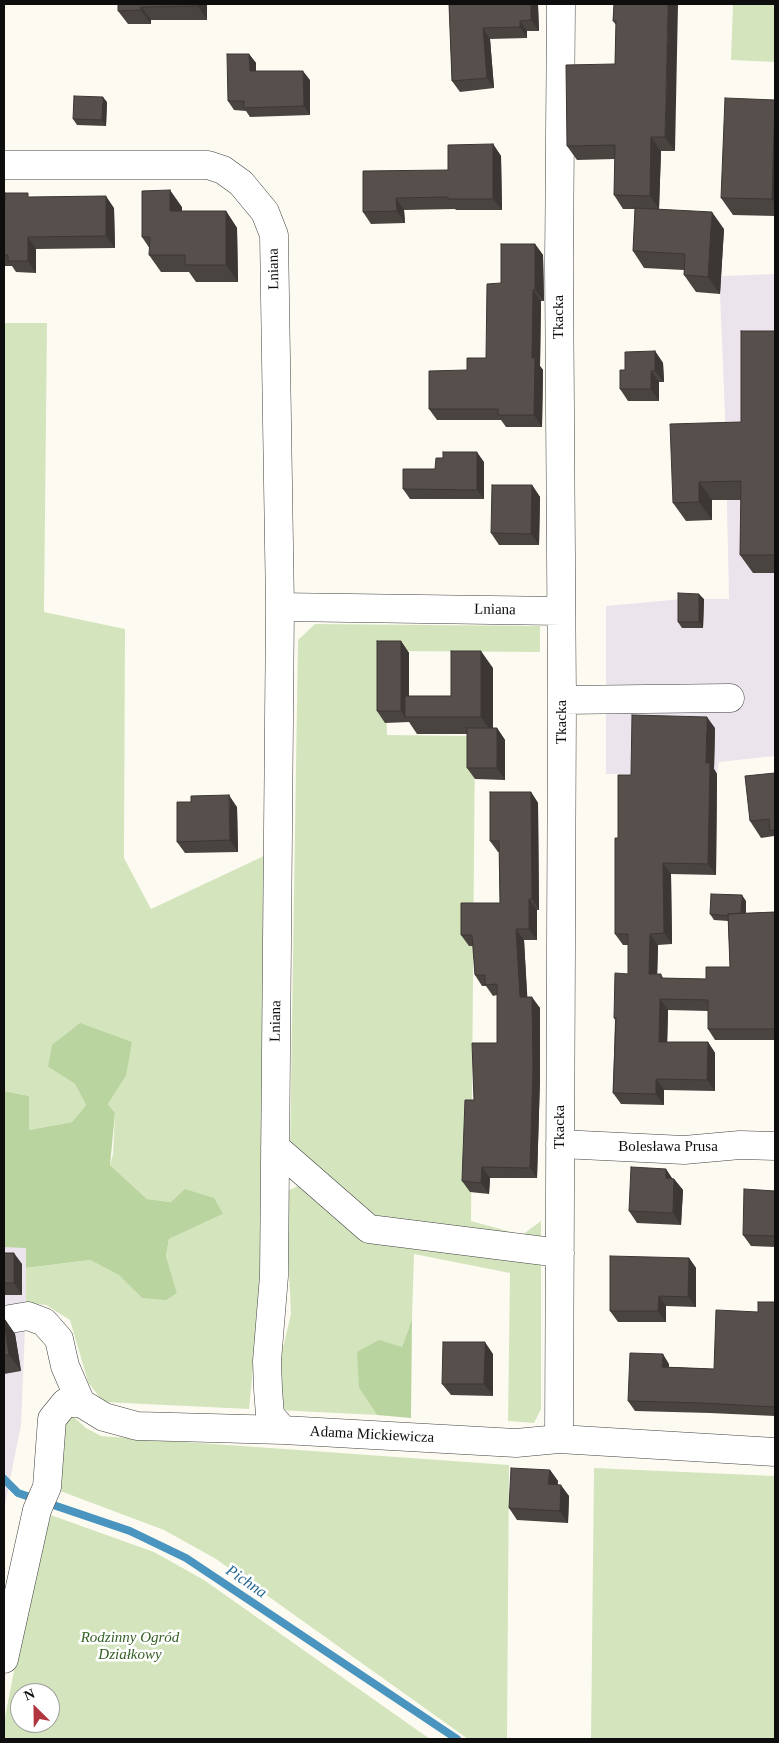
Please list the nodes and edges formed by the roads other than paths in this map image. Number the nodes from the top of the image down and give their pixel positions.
1 (561, 4) edge
2 (4, 165) edge
3 (280, 607) junction
4 (561, 611) junction
5 (730, 698) dead end
6 (562, 700) junction
7 (560, 1144) junction
8 (775, 1146) edge
9 (275, 1147) junction
10 (560, 1253) junction
11 (16, 1318) edge
12 (81, 1403) junction
13 (283, 1430) junction
14 (559, 1440) junction
15 (775, 1452) edge
16 (4, 1659) edge

1 - 4 street, Tkacka
2 - 3 street, Lniana
3 - 4 street, Lniana
3 - 9 street, Lniana
4 - 6 street, Tkacka
5 - 6 street
6 - 7 street, Tkacka
7 - 8 street, Bolesława Prusa
7 - 10 street, Tkacka
9 - 10 street
9 - 13 street, Lniana
10 - 14 street, Tkacka
11 - 12 street
12 - 13 street, Adama Mickiewicza
12 - 16 street
13 - 14 street, Adama Mickiewicza
14 - 15 street, Adama Mickiewicza

